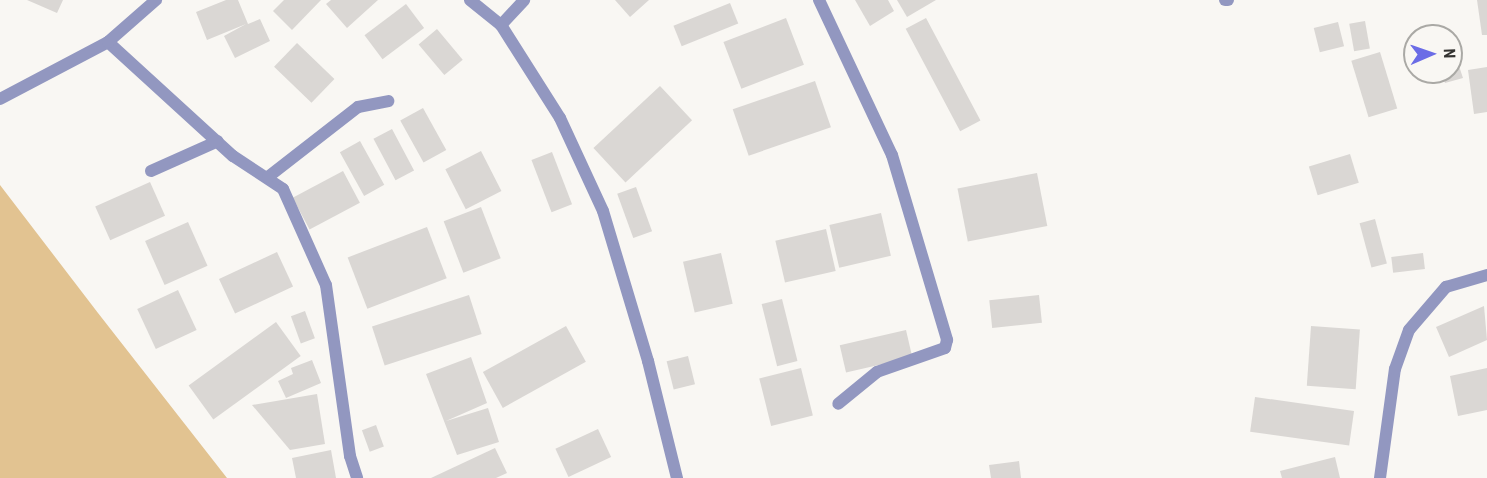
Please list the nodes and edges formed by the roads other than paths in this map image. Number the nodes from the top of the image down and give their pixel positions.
1 (156, 0) edge
2 (470, 0) edge
3 (524, 0) edge
4 (819, 0) edge
5 (501, 25) junction
6 (108, 42) junction
7 (0, 99) edge
8 (388, 101) dead end
9 (218, 141) junction
10 (151, 171) dead end
11 (268, 177) junction
12 (1487, 275) edge
13 (838, 404) dead end
14 (357, 478) edge
15 (677, 478) edge
16 (1380, 478) edge

1 - 6 street
2 - 5 street
3 - 5 street
4 - 13 street
5 - 15 street
6 - 7 street
6 - 9 street
8 - 11 street
9 - 10 street
9 - 11 street
11 - 14 street
12 - 16 street

